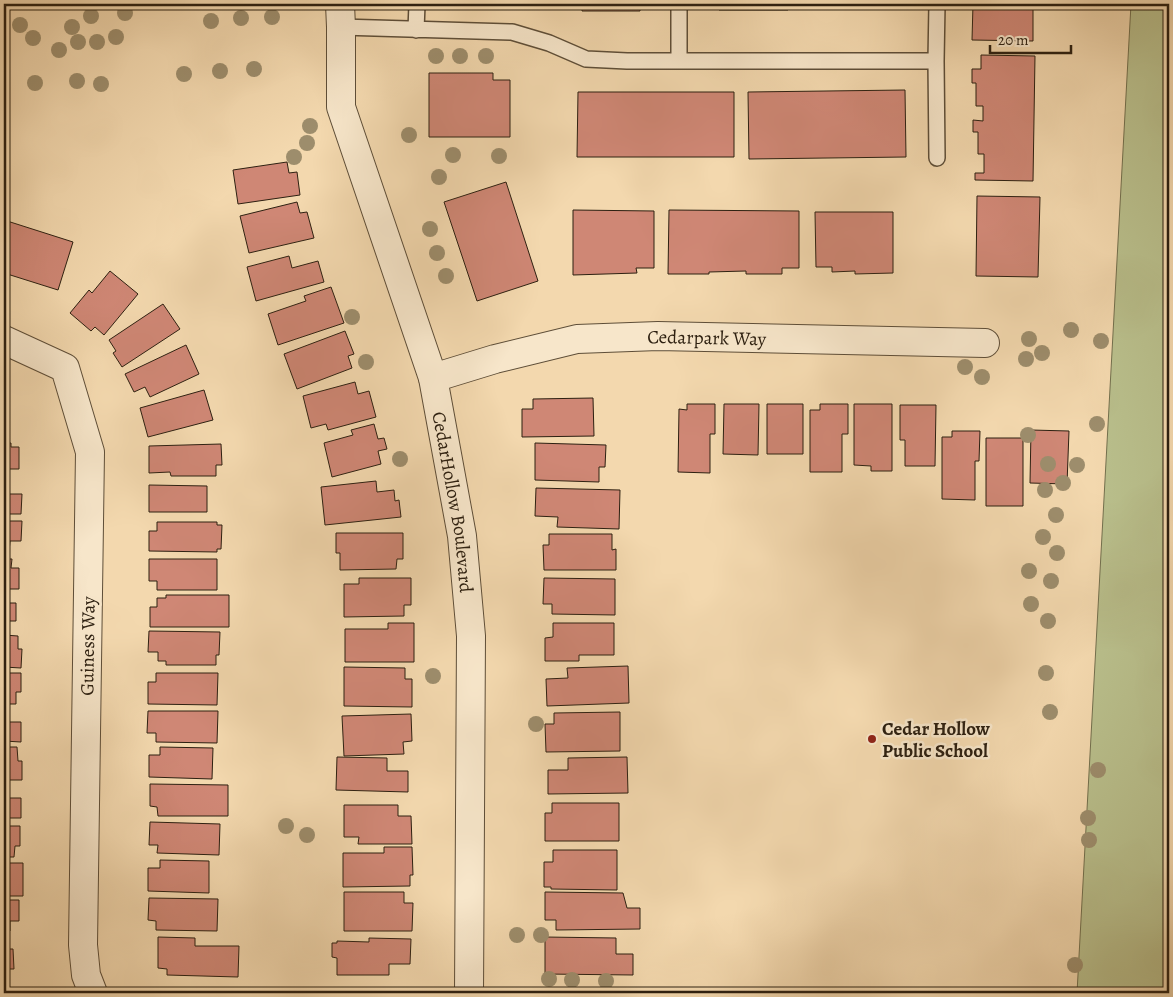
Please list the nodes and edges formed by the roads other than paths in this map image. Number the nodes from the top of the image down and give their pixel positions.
1 (417, 4) edge
2 (679, 4) edge
3 (938, 4) edge
4 (340, 15) edge
5 (416, 30) junction
6 (679, 61) junction
7 (936, 62) junction
8 (937, 158) dead end
9 (4, 340) edge
10 (985, 343) dead end
11 (433, 378) junction
12 (93, 993) edge
13 (469, 993) edge

1 - 5 lane
2 - 6 lane
3 - 7 lane
4 - 5 lane
4 - 11 street, CedarHollow Boulevard
5 - 6 lane
6 - 7 lane
7 - 8 lane
9 - 12 street, Guiness Way
10 - 11 street, Cedarpark Way
11 - 13 street, CedarHollow Boulevard

